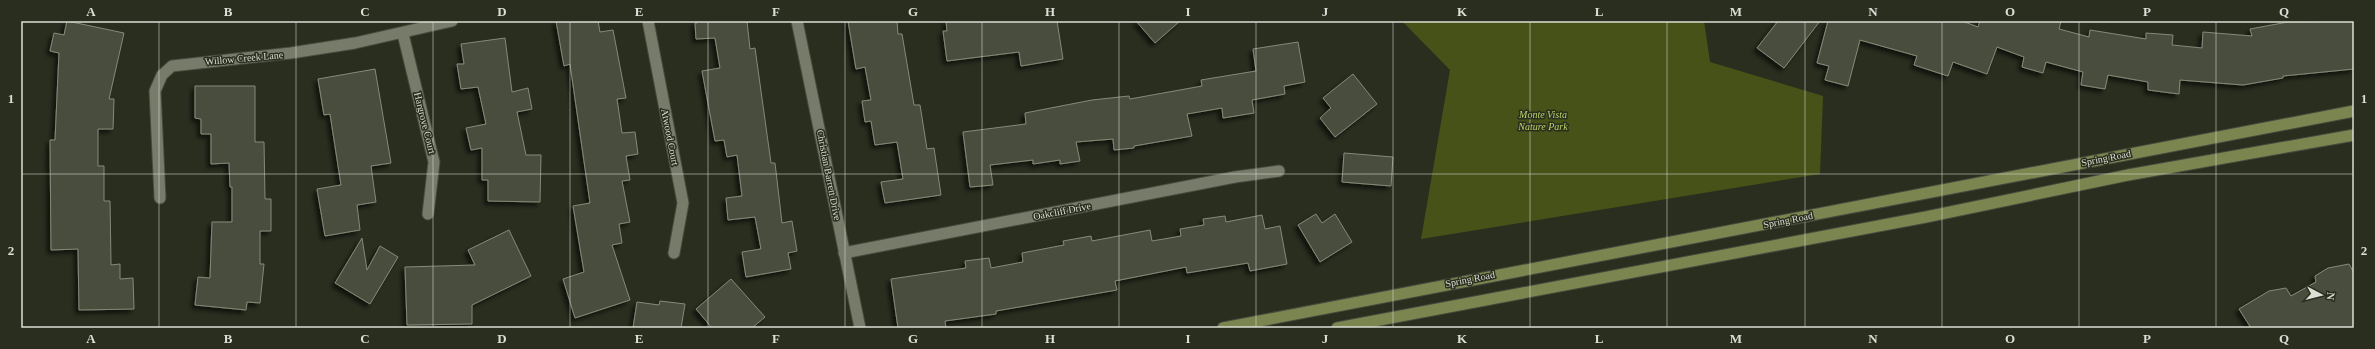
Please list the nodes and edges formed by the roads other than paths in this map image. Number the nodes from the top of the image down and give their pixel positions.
1 (452, 21) edge
2 (648, 21) edge
3 (797, 21) edge
4 (403, 34) junction
5 (2354, 111) edge
6 (2354, 134) edge
7 (1279, 171) dead end
8 (160, 198) dead end
9 (428, 214) dead end
10 (674, 253) dead end
11 (844, 253) junction
12 (860, 328) edge
13 (1223, 328) edge
14 (1337, 328) edge

1 - 4 street, Willow Creek Lane
2 - 10 street, Atwood Court
3 - 11 street, Christian Barrett Drive
4 - 8 street, Willow Creek Lane
4 - 9 street, Hargrove Court
5 - 13 main road, Spring Road
6 - 14 main road
7 - 11 street, Oakcliff Drive
11 - 12 street, Christian Barrett Drive

